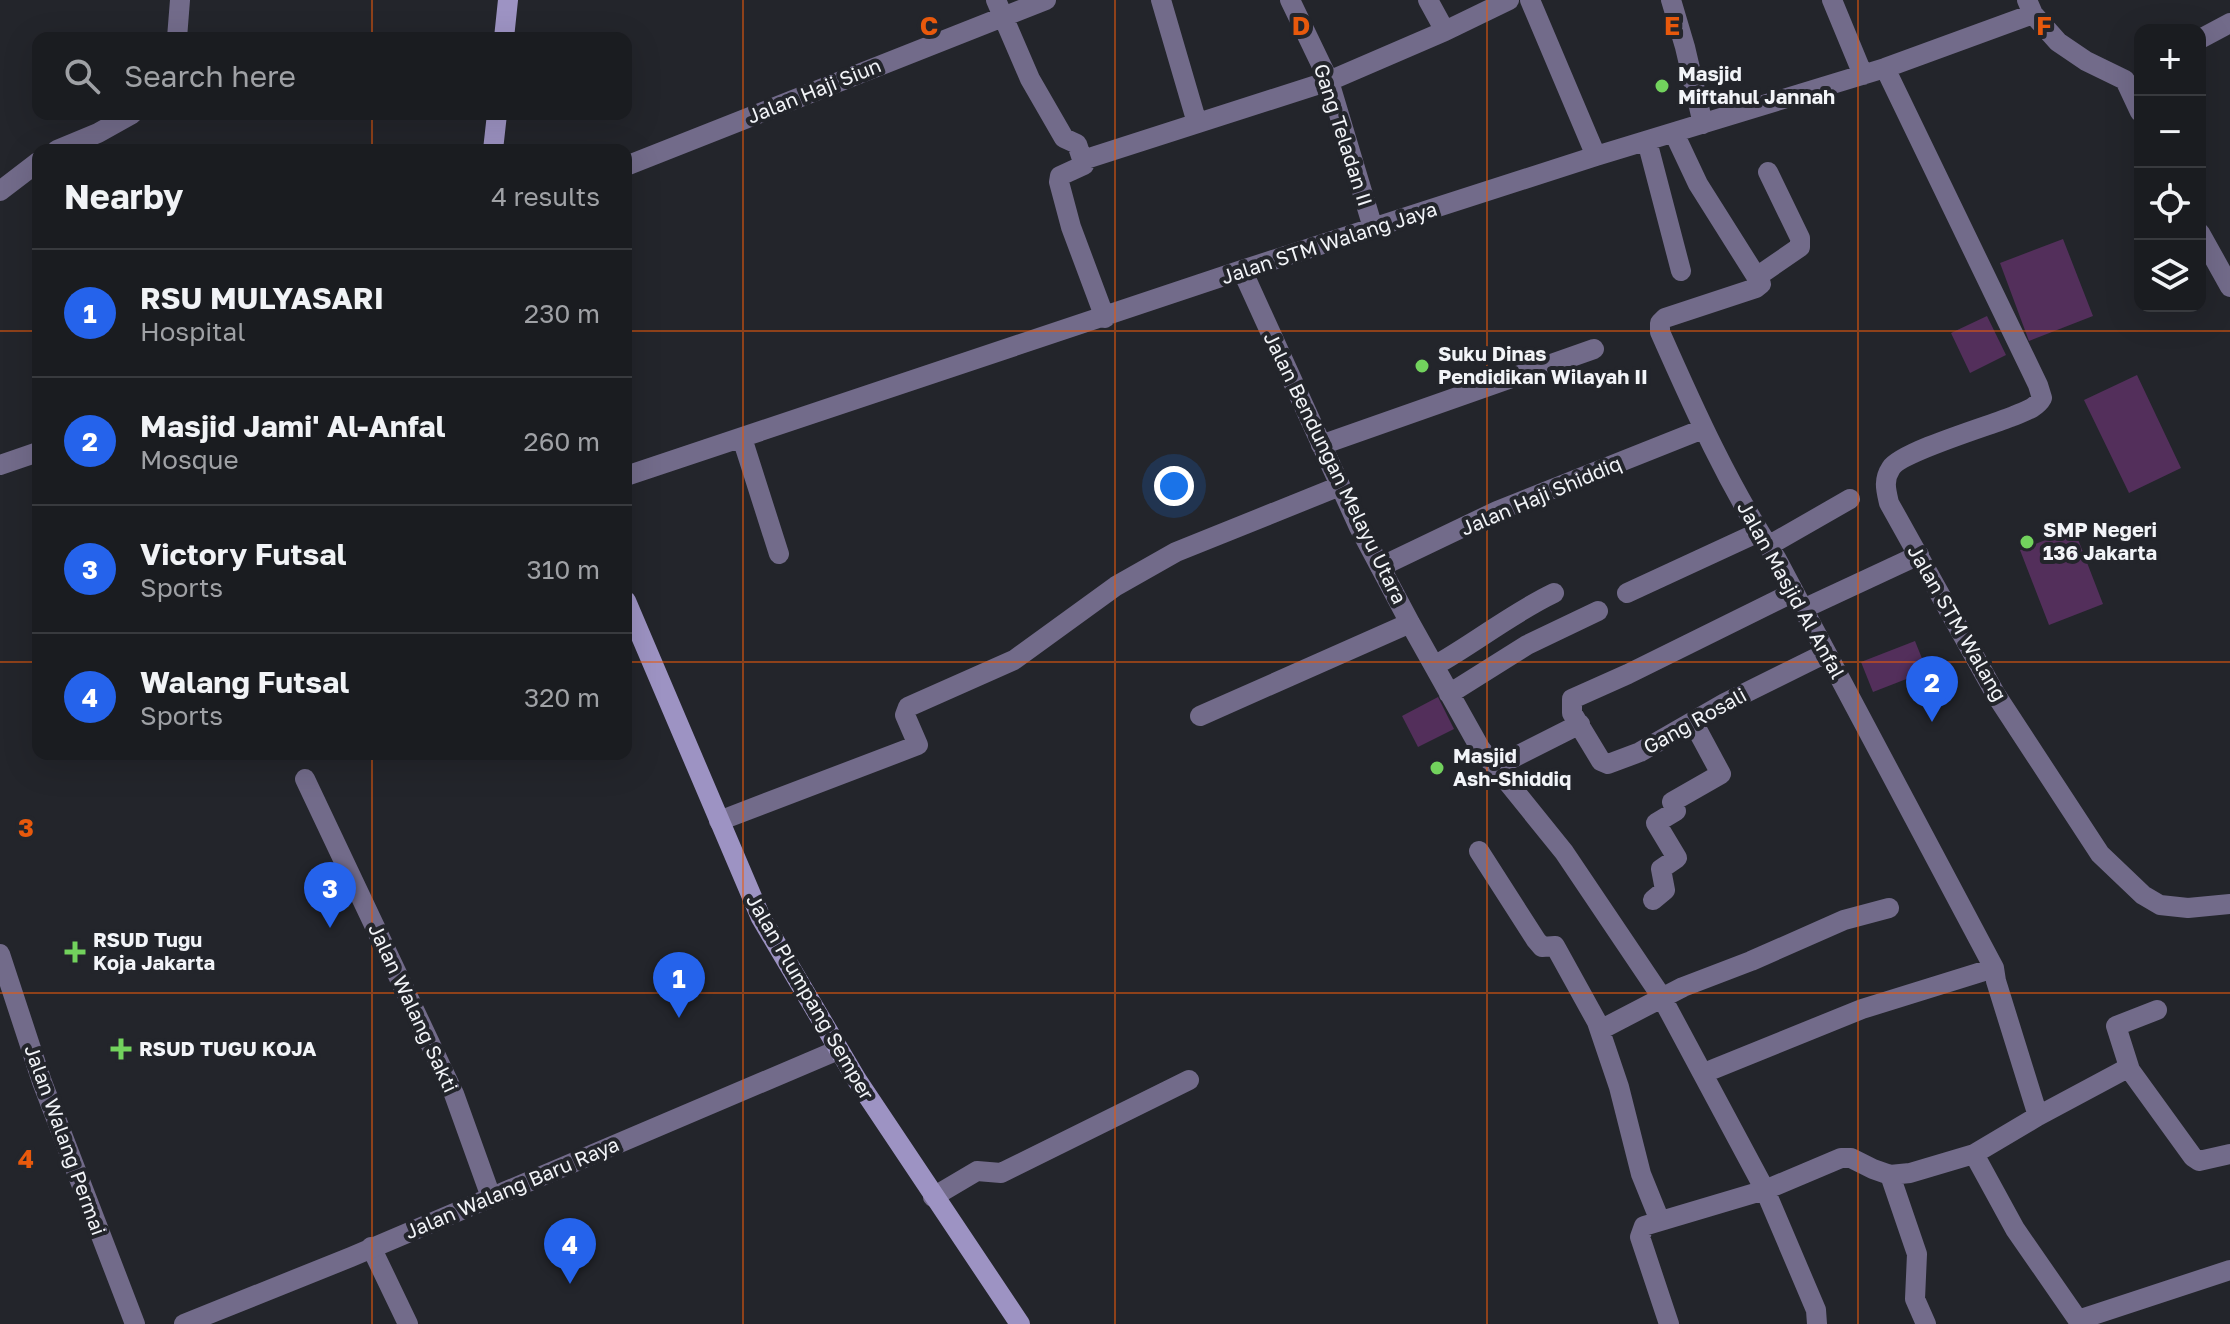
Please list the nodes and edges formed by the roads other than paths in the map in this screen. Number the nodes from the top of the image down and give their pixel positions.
1 (180, 0) edge
2 (508, 0) edge
3 (1046, 0) edge
4 (1161, 0) edge
5 (1290, 0) edge
6 (1428, 0) edge
7 (1509, 0) edge
8 (1530, 0) edge
9 (1671, 0) edge
10 (1832, 0) edge
11 (2030, 7) edge
12 (999, 9) edge
13 (2230, 23) edge
14 (1445, 31) junction
15 (177, 32) edge
16 (505, 32) edge
17 (2206, 36) edge
18 (1885, 68) junction
19 (1863, 75) junction
20 (2133, 76) edge
21 (1329, 81) junction
22 (2137, 96) edge
23 (121, 120) edge
24 (496, 120) edge
25 (1197, 123) junction
26 (1703, 124) junction
27 (1674, 133) junction
28 (1647, 141) junction
29 (71, 144) edge
30 (494, 144) edge
31 (1596, 156) junction
32 (1083, 160) junction
33 (632, 163) edge
34 (32, 167) edge
35 (1768, 172) dead end
36 (0, 191) edge
37 (1373, 228) junction
38 (2204, 240) edge
39 (1242, 270) junction
40 (1681, 271) dead end
41 (1758, 276) junction
42 (2230, 287) edge
43 (1105, 318) junction
44 (1594, 349) dead end
45 (1703, 429) junction
46 (742, 438) junction
47 (1321, 445) junction
48 (32, 454) edge
49 (0, 465) edge
50 (632, 474) edge
51 (1340, 486) junction
52 (1850, 499) dead end
53 (1764, 539) junction
54 (779, 554) dead end
55 (1919, 555) junction
56 (1380, 567) junction
57 (1554, 593) dead end
58 (1627, 593) dead end
59 (1799, 601) junction
60 (1598, 611) dead end
61 (632, 615) edge
62 (1410, 623) junction
63 (1826, 653) junction
64 (1434, 666) junction
65 (1449, 694) junction
66 (1200, 716) dead end
67 (1693, 722) junction
68 (1580, 724) junction
69 (1495, 767) junction
70 (305, 779) dead end
71 (719, 821) junction
72 (1479, 851) dead end
73 (1653, 900) dead end
74 (2230, 904) edge
75 (1889, 908) dead end
76 (0, 954) edge
77 (1994, 968) junction
78 (1661, 996) junction
79 (2157, 1010) dead end
80 (1600, 1030) junction
81 (838, 1050) junction
82 (2130, 1070) junction
83 (1704, 1073) junction
84 (1189, 1080) dead end
85 (2038, 1116) junction
86 (1974, 1154) junction
87 (2230, 1154) edge
88 (1890, 1175) junction
89 (1765, 1190) junction
90 (491, 1197) junction
91 (933, 1197) junction
92 (1660, 1221) junction
93 (371, 1247) junction
94 (2230, 1270) edge
95 (2079, 1322) edge
96 (135, 1324) edge
97 (184, 1324) edge
98 (408, 1324) edge
99 (1020, 1324) edge
100 (1669, 1324) edge
101 (1817, 1324) edge
102 (1926, 1324) edge

1 - 15 street
2 - 16 main road
3 - 12 street, Jalan Haji Siun
4 - 25 street
5 - 21 street, Gang Teladan II
6 - 14 street
7 - 14 street
8 - 31 street
9 - 26 street
10 - 19 street
11 - 18 street, Jalan STM Walang Jaya
11 - 20 street
12 - 32 street
12 - 33 street, Jalan Haji Siun
13 - 17 street
14 - 21 street
18 - 19 street, Jalan STM Walang Jaya
18 - 55 street, Jalan STM Walang
19 - 26 street, Jalan STM Walang Jaya
20 - 22 street
21 - 25 street
21 - 37 street, Gang Teladan II
23 - 29 street
24 - 30 main road
25 - 32 street
26 - 27 street, Jalan STM Walang Jaya
27 - 28 street, Jalan STM Walang Jaya
27 - 41 street
28 - 31 street, Jalan STM Walang Jaya
28 - 40 street
31 - 37 street, Jalan STM Walang Jaya
32 - 43 street
34 - 36 street
35 - 41 street
37 - 39 street, Jalan STM Walang Jaya
38 - 42 street
39 - 43 street, Jalan STM Walang Jaya
39 - 47 street, Jalan Bendungan Melayu Utara
41 - 45 street, Jalan Masjid Al Anfal
43 - 46 street, Jalan STM Walang Jaya
44 - 47 street
45 - 53 street, Jalan Masjid Al Anfal
45 - 56 street, Jalan Haji Shiddiq
46 - 50 street, Jalan STM Walang Jaya
46 - 54 street
47 - 51 street, Jalan Bendungan Melayu Utara
48 - 49 street
51 - 56 street, Jalan Bendungan Melayu Utara
51 - 71 street
52 - 53 street
53 - 58 street
53 - 59 street, Jalan Masjid Al Anfal
55 - 59 street
55 - 74 street, Jalan STM Walang
56 - 62 street, Jalan Bendungan Melayu Utara
57 - 64 street
59 - 63 street, Jalan Masjid Al Anfal
59 - 68 street
60 - 65 street
61 - 71 main road, Jalan Plumpang Semper
62 - 64 street, Jalan Bendungan Melayu Utara
62 - 66 street
63 - 67 street, Gang Rosali
63 - 77 street, Jalan Masjid Al Anfal
64 - 65 street, Jalan Bendungan Melayu Utara
65 - 69 street, Jalan Bendungan Melayu Utara
67 - 68 street, Gang Rosali
67 - 73 street
68 - 69 street
69 - 78 street, Jalan Bendungan Melayu Utara
70 - 90 street, Jalan Walang Sakti
71 - 81 main road, Jalan Plumpang Semper
72 - 80 street
75 - 78 street
76 - 96 street, Jalan Walang Permai
77 - 83 street
77 - 85 street, Jalan Masjid Al Anfal
78 - 80 street
78 - 83 street, Jalan Bendungan Melayu Utara
79 - 82 street
80 - 92 street
81 - 90 street, Jalan Walang Baru Raya
81 - 91 main road, Jalan Plumpang Semper
82 - 85 street
82 - 87 street
83 - 89 street, Jalan Bendungan Melayu Utara
84 - 91 street
85 - 86 street
86 - 88 street
86 - 95 street
88 - 89 street
88 - 102 street
89 - 92 street
89 - 101 street, Jalan Bendungan Melayu Utara
90 - 93 street, Jalan Walang Baru Raya
91 - 99 main road, Jalan Plumpang Semper
92 - 100 street
93 - 97 street, Jalan Walang Baru Raya
93 - 98 street
94 - 95 street

